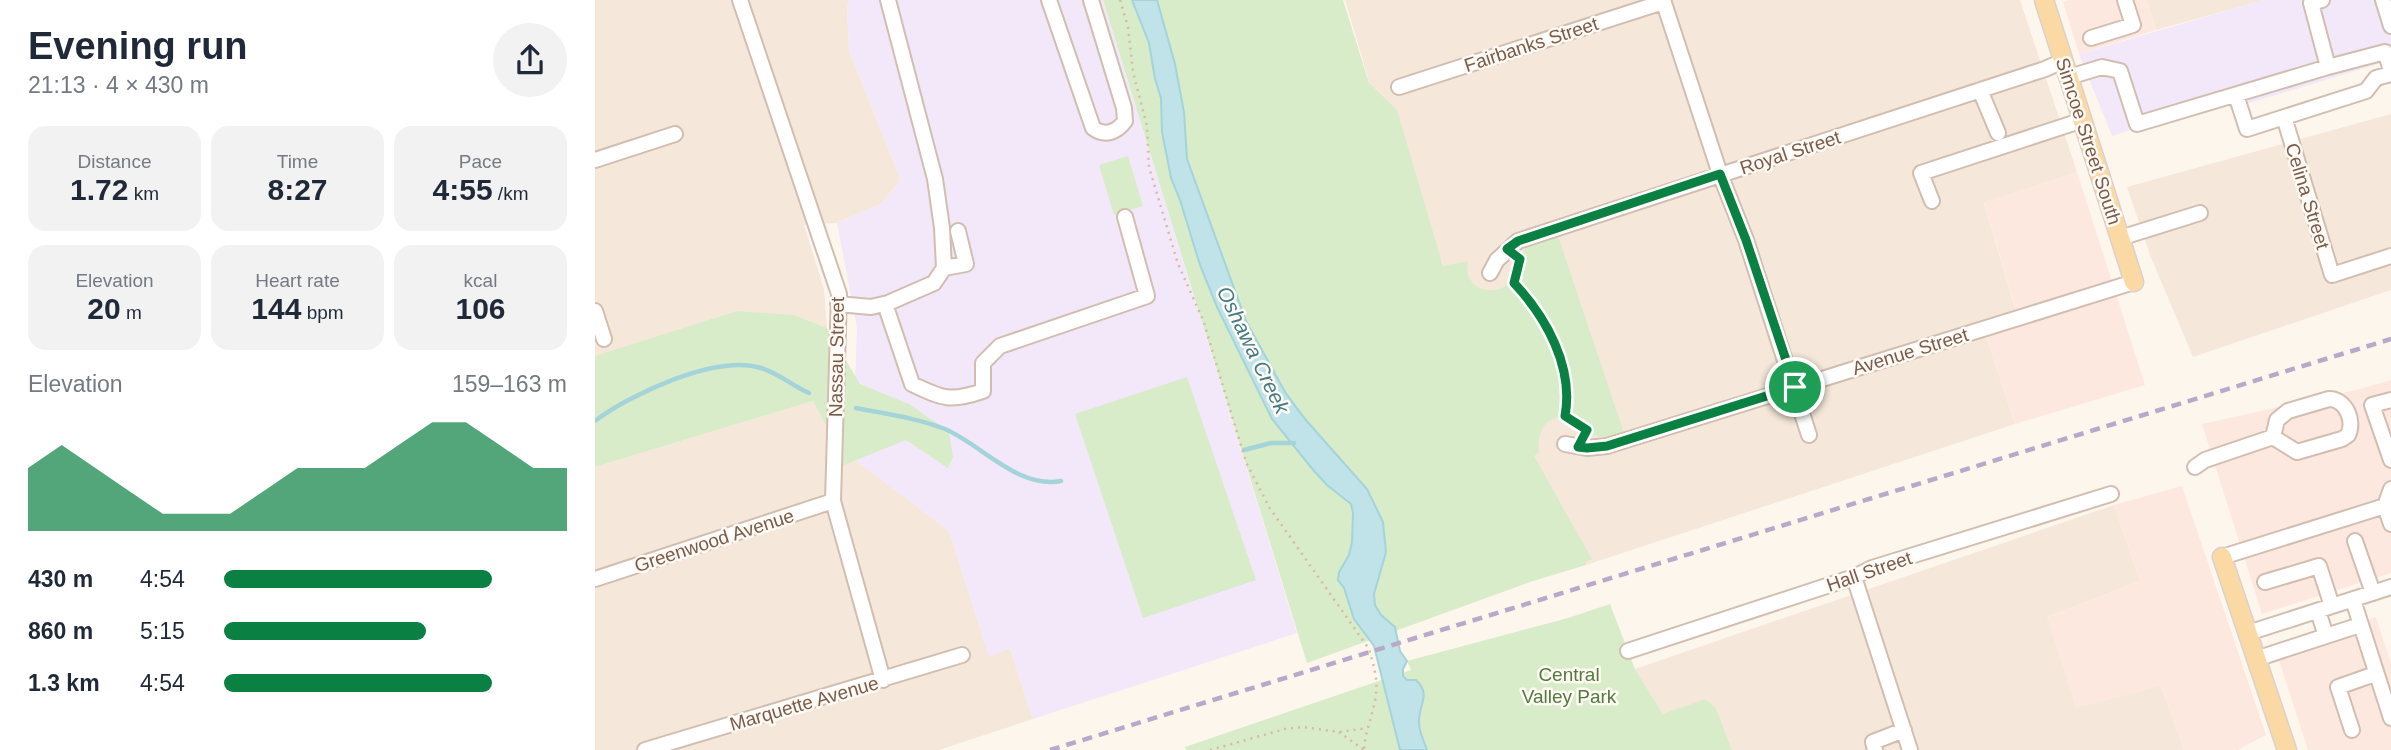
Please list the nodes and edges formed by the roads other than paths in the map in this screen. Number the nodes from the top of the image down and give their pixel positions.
1 (740, 0) edge
2 (888, 0) edge
3 (1049, 0) edge
4 (1091, 0) edge
5 (2044, 0) edge
6 (2125, 0) edge
7 (2322, 0) edge
8 (2383, 0) edge
9 (1663, 1) edge
10 (2391, 26) edge
11 (2091, 38) dead end
12 (2388, 51) edge
13 (2328, 67) junction
14 (2066, 69) junction
15 (2391, 72) edge
16 (1399, 87) dead end
17 (1980, 90) junction
18 (2236, 94) junction
19 (2284, 117) junction
20 (2083, 120) junction
21 (1998, 132) dead end
22 (675, 134) dead end
23 (595, 160) edge
24 (1720, 174) junction
25 (1932, 201) dead end
26 (2200, 213) dead end
27 (1125, 217) dead end
28 (958, 232) dead end
29 (2120, 238) junction
30 (2391, 256) edge
31 (944, 268) junction
32 (1490, 273) dead end
33 (2134, 282) joint
34 (838, 304) junction
35 (884, 304) junction
36 (595, 311) edge
37 (604, 339) dead end
38 (1795, 387) junction
39 (2391, 400) edge
40 (1809, 435) dead end
41 (2273, 437) junction
42 (1571, 445) road end
43 (2391, 460) edge
44 (2195, 467) dead end
45 (2391, 489) edge
46 (2111, 494) dead end
47 (833, 501) junction
48 (2385, 506) junction
49 (2391, 524) edge
50 (2355, 541) dead end
51 (2223, 557) joint
52 (1854, 577) junction
53 (595, 579) edge
54 (2265, 582) dead end
55 (2391, 587) edge
56 (2373, 593) junction
57 (2353, 600) junction
58 (2325, 608) junction
59 (2360, 625) junction
60 (2248, 633) junction
61 (2326, 636) junction
62 (1628, 651) dead end
63 (962, 655) dead end
64 (2256, 659) junction
65 (2375, 674) junction
66 (883, 680) junction
67 (2391, 718) edge
68 (1904, 730) junction
69 (2351, 730) dead end
70 (645, 750) edge
71 (1875, 750) edge
72 (1910, 750) edge
73 (2286, 750) edge

1 - 34 street, Nassau Street
2 - 31 street
3 - 4 street
5 - 14 main road, Simcoe Street South
6 - 11 street
7 - 13 street
8 - 10 street
9 - 16 street, Fairbanks Street
9 - 24 street
12 - 13 street
12 - 15 street
13 - 18 street
14 - 17 street, Royal Street
14 - 18 street, Royal Street
14 - 20 main road, Simcoe Street South
15 - 19 street
17 - 21 street
17 - 24 street, Royal Street
18 - 19 street
19 - 30 street, Celina Street
20 - 25 street
20 - 29 main road, Simcoe Street South
22 - 23 street
24 - 32 street, Royal Street
24 - 38 street
26 - 29 street
27 - 35 street
28 - 31 street
29 - 33 main road, Simcoe Street South
31 - 35 street
33 - 38 street, Avenue Street
34 - 35 street
34 - 47 street, Nassau Street
36 - 37 street
38 - 40 street
38 - 42 street, Avenue Street
39 - 43 street
41 - 41 street
41 - 44 street
45 - 48 street
46 - 52 street, Hall Street
47 - 53 street, Greenwood Avenue
47 - 66 street, Nassau Street
48 - 49 street
48 - 51 street
50 - 56 street
51 - 60 main road
52 - 62 street, Hall Street
52 - 68 street
54 - 58 street
55 - 56 street
56 - 57 street
57 - 58 street
57 - 59 street
58 - 60 street
58 - 61 street
59 - 61 street
59 - 65 street
60 - 64 main road
61 - 64 street
63 - 66 street, Marquette Avenue
64 - 73 main road
65 - 67 street
65 - 69 street
66 - 70 street, Marquette Avenue
68 - 71 street
68 - 72 street

